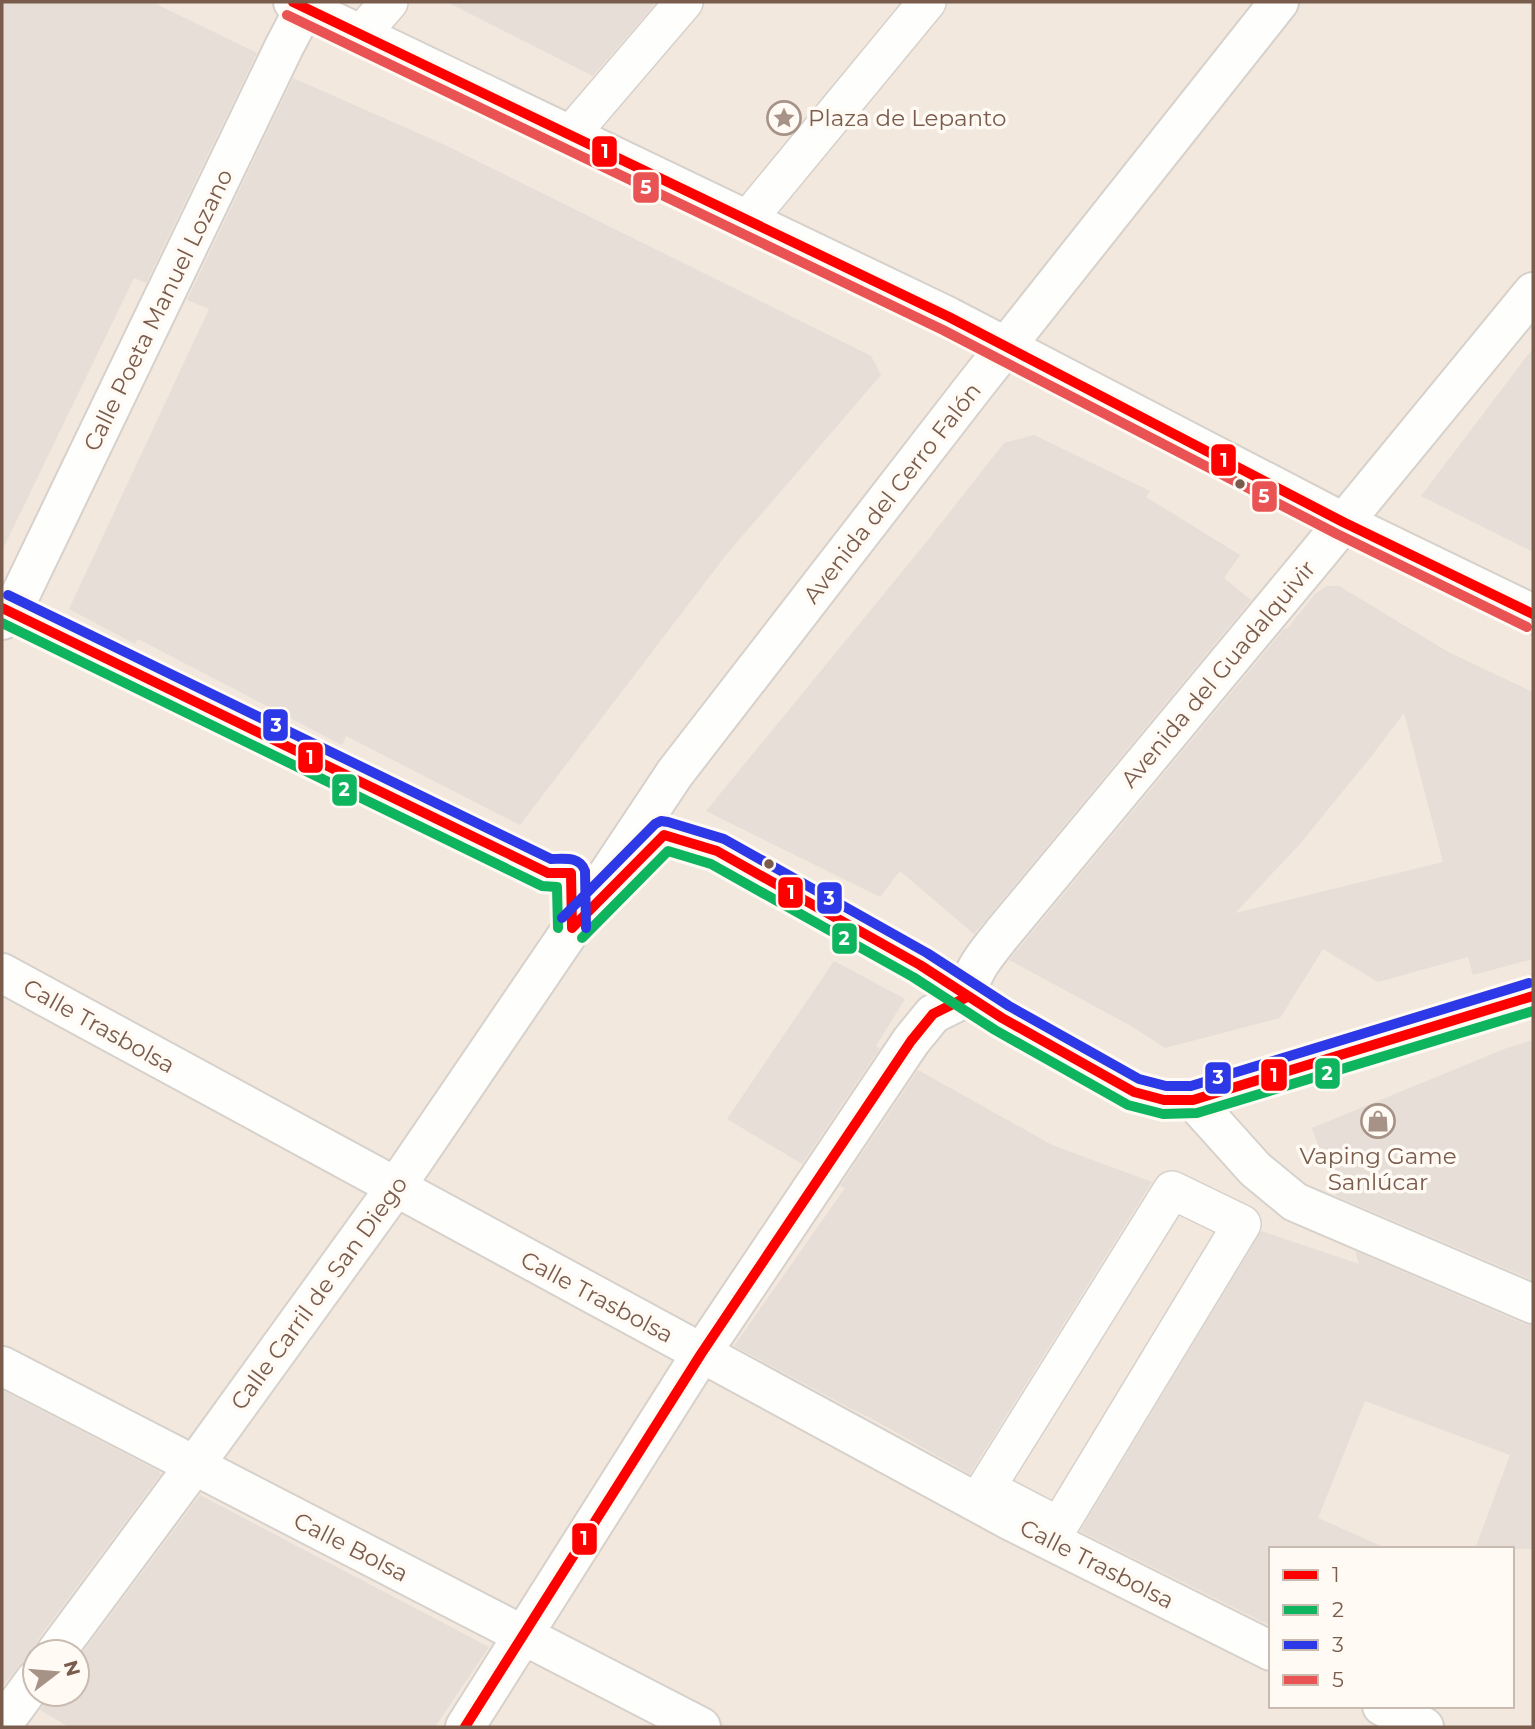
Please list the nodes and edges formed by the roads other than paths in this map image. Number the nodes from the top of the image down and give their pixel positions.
1 (389, 2) edge
2 (1279, 2) edge
3 (681, 3) edge
4 (299, 5) edge
5 (908, 8) edge
6 (361, 34) junction
7 (571, 134) junction
8 (748, 219) junction
9 (1529, 305) edge
10 (1005, 346) junction
11 (1343, 522) junction
12 (5, 613) edge
13 (1533, 614) edge
14 (572, 928) junction
15 (2, 974) edge
16 (1533, 996) edge
17 (967, 997) junction
18 (1193, 1100) junction
19 (395, 1188) junction
20 (1242, 1224) joint
21 (1533, 1304) edge
22 (701, 1354) junction
23 (2, 1366) edge
24 (194, 1466) junction
25 (522, 1635) junction
26 (66, 1638) edge
27 (1269, 1650) edge
28 (21, 1702) edge
29 (1386, 1708) edge
30 (6, 1725) edge
31 (465, 1727) edge
32 (701, 1727) edge
33 (1424, 1727) edge

1 - 6 street
2 - 10 street, Avenida del Cerro Falón
3 - 7 street
4 - 6 street
4 - 12 street, Calle Poeta Manuel Lozano
5 - 8 street
6 - 7 street
7 - 8 street
8 - 10 street
9 - 11 street, Avenida del Guadalquivir
10 - 11 street
10 - 14 street, Avenida del Cerro Falón
11 - 13 street
11 - 17 street, Avenida del Guadalquivir
12 - 14 street
14 - 17 street
14 - 19 street, Calle Carril de San Diego
15 - 19 street, Calle Trasbolsa
16 - 18 street
17 - 18 street
17 - 22 street
18 - 21 street
19 - 22 street, Calle Trasbolsa
19 - 24 street, Calle Carril de San Diego
20 - 20 street
22 - 25 street
22 - 27 street, Calle Trasbolsa
23 - 24 street, Calle Bolsa
24 - 25 street, Calle Bolsa
24 - 26 street, Calle Carril de San Diego
25 - 31 street
25 - 32 street, Calle Bolsa
28 - 30 street
29 - 33 street

